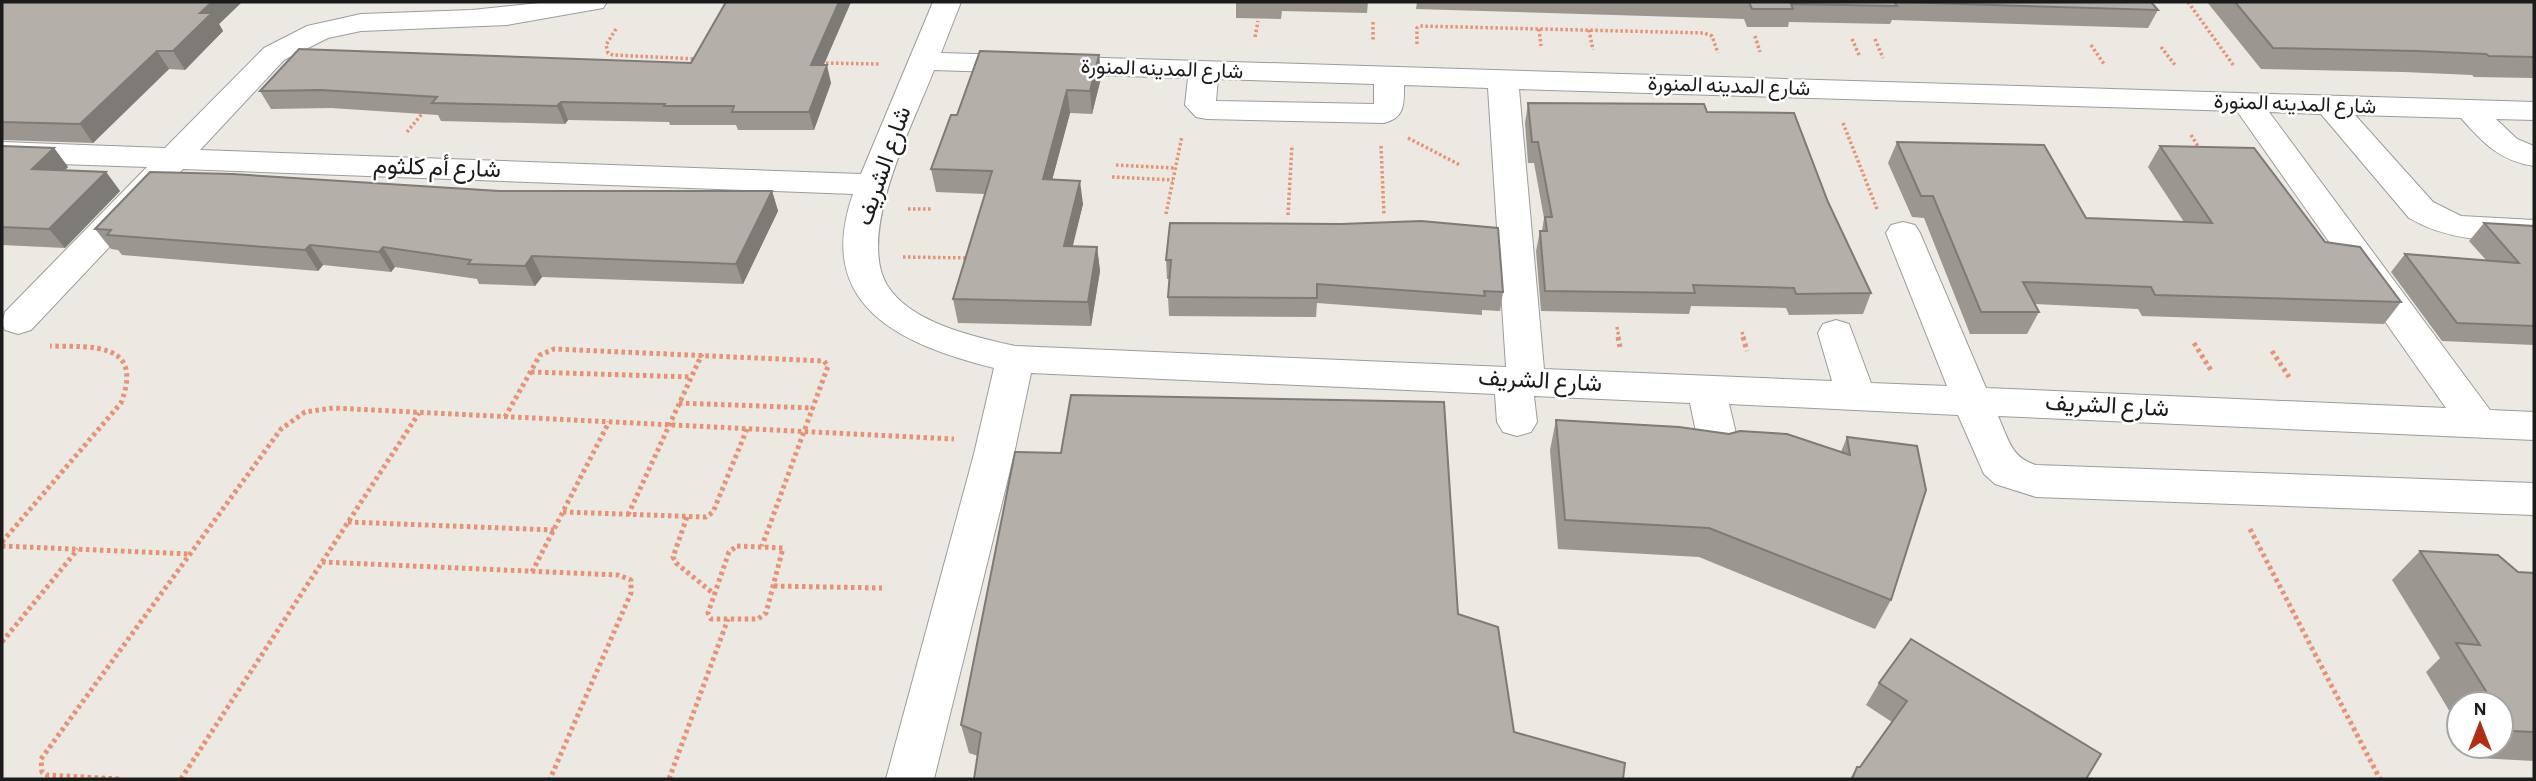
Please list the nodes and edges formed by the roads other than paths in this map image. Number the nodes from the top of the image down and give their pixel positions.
1 (593, 2) edge
2 (947, 2) edge
3 (500, 9) edge
4 (922, 63) junction
5 (1204, 70) junction
6 (1403, 76) junction
7 (1503, 79) junction
8 (2253, 102) junction
9 (2330, 104) junction
10 (2470, 109) junction
11 (2534, 111) edge
12 (2, 152) edge
13 (2534, 156) edge
14 (175, 157) junction
15 (873, 185) junction
16 (2534, 230) edge
17 (1903, 233) road end
18 (18, 321) dead end
19 (1836, 333) dead end
20 (1015, 359) junction
21 (1520, 380) junction
22 (1706, 389) junction
23 (1856, 395) junction
24 (1972, 400) junction
25 (1517, 422) dead end
26 (2477, 423) junction
27 (2534, 426) edge
28 (1719, 446) edge
29 (2534, 499) edge
30 (910, 779) edge

1 - 3 street
2 - 4 street, شارع الشريف
3 - 14 street
4 - 5 street, شارع المدينه المنورة
4 - 15 street, شارع الشريف
5 - 6 street, شارع المدينه المنورة
5 - 6 street
6 - 7 street, شارع المدينه المنورة
7 - 8 street, شارع المدينه المنورة
7 - 21 street
8 - 9 street, شارع المدينه المنورة
8 - 26 street
9 - 10 street, شارع المدينه المنورة
9 - 16 street
10 - 11 street, شارع المدينه المنورة
10 - 13 street
12 - 14 street, شارع أم كلثوم
14 - 15 street, شارع أم كلثوم
14 - 18 street
15 - 20 street, شارع الشريف
17 - 24 street
19 - 23 street
20 - 21 street, شارع الشريف
20 - 30 street
21 - 22 street, شارع الشريف
21 - 25 street
22 - 23 street, شارع الشريف
22 - 28 street
23 - 24 street, شارع الشريف
24 - 26 street, شارع الشريف
24 - 29 street
26 - 27 street, شارع الشريف

